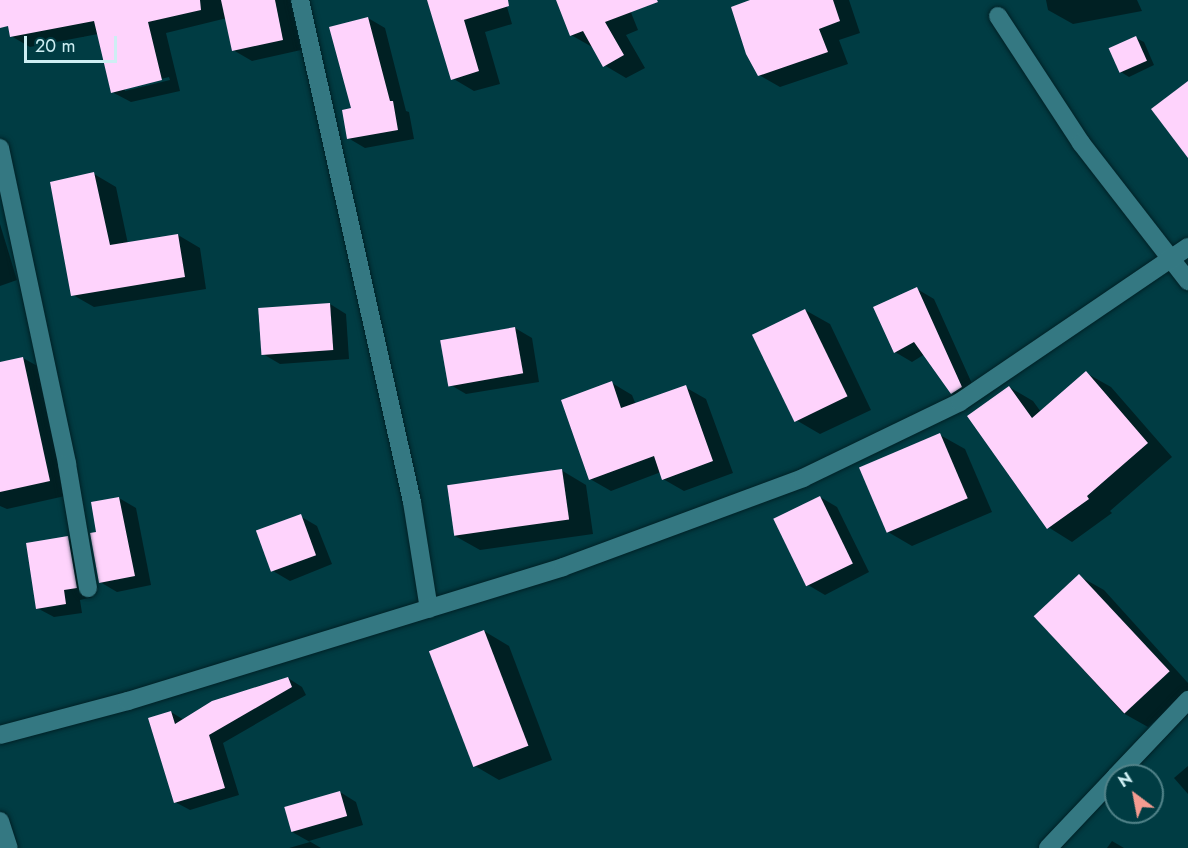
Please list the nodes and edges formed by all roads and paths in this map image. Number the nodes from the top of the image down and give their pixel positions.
1 (300, 0) edge
2 (998, 16) dead end
3 (0, 148) edge
4 (1188, 247) edge
5 (1170, 260) junction
6 (1188, 281) edge
7 (88, 588) dead end
8 (429, 609) junction
9 (1188, 700) edge
10 (0, 735) edge
11 (1127, 764) edge
12 (1104, 789) edge
13 (0, 821) edge
14 (9, 848) edge
15 (1048, 848) edge

1 - 8 street
2 - 5 street
3 - 7 street
4 - 5 street
5 - 6 street
5 - 8 street
8 - 10 street
9 - 11 street
12 - 15 street
13 - 14 street

